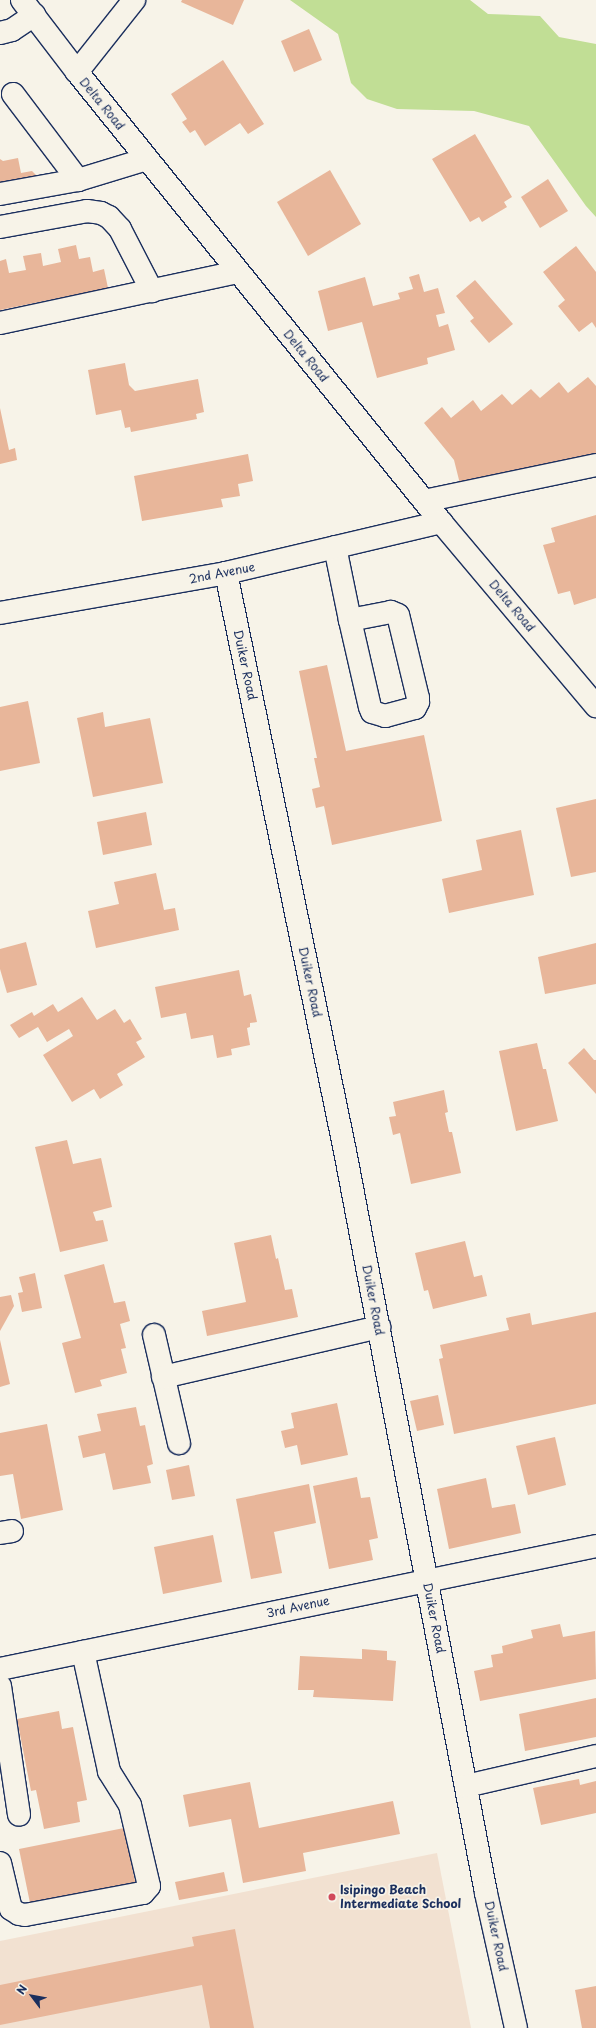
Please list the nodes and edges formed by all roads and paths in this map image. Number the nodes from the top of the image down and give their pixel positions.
1 (134, 0) edge
2 (28, 7) edge
3 (0, 33) edge
4 (77, 72) junction
5 (13, 94) dead end
6 (147, 159) junction
7 (78, 180) junction
8 (0, 194) edge
9 (0, 227) edge
10 (238, 272) junction
11 (152, 290) junction
12 (0, 323) edge
13 (596, 465) edge
14 (424, 502) junction
15 (441, 522) junction
16 (336, 547) junction
17 (226, 573) junction
18 (0, 613) edge
19 (350, 620) junction
20 (596, 706) edge
21 (378, 1327) junction
22 (154, 1335) dead end
23 (163, 1377) junction
24 (179, 1443) dead end
25 (596, 1546) edge
26 (427, 1581) junction
27 (83, 1652) junction
28 (0, 1670) edge
29 (0, 1686) edge
30 (596, 1756) edge
31 (466, 1786) junction
32 (19, 1815) dead end
33 (0, 1862) edge
34 (4, 1904) edge
35 (516, 2028) edge

1 - 4 street
2 - 3 street
2 - 4 street, Delta Road
4 - 6 street, Delta Road
5 - 7 street
6 - 7 street
6 - 10 street, Delta Road
7 - 8 street
9 - 11 street
10 - 11 street
10 - 14 street, Delta Road
11 - 12 street
13 - 14 street
14 - 15 street, Delta Road
15 - 16 street, 2nd Avenue
15 - 20 street, Delta Road
16 - 17 street, 2nd Avenue
16 - 19 street
17 - 18 street, 2nd Avenue
17 - 21 street, Duiker Road
19 - 19 street
21 - 23 street
21 - 26 street, Duiker Road
22 - 23 street
23 - 24 street
25 - 26 street, 3rd Avenue
26 - 27 street, 3rd Avenue
26 - 31 street, Duiker Road
27 - 28 street, 3rd Avenue
27 - 34 street
29 - 32 street
30 - 31 street
31 - 35 street, Duiker Road
33 - 34 street

